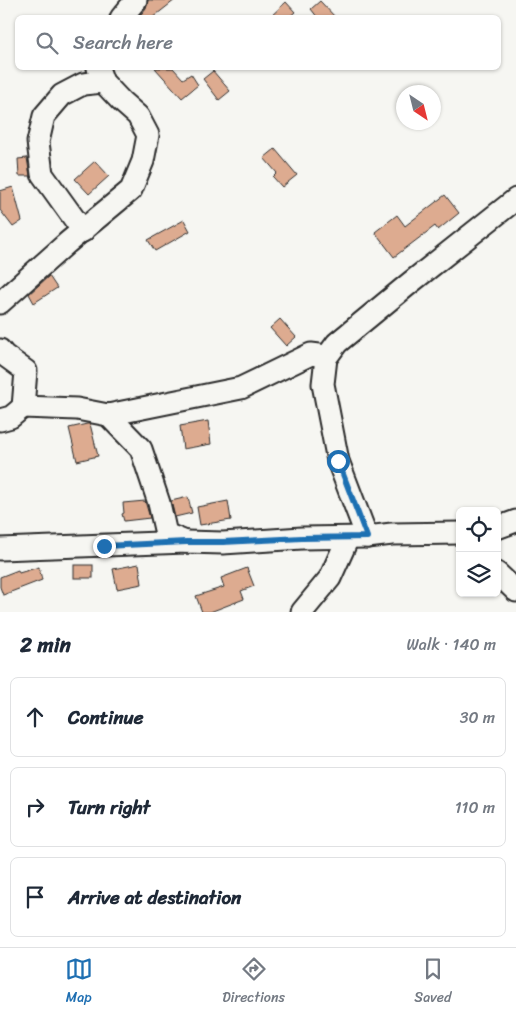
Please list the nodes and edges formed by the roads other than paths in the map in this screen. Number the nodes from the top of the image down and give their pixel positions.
1 (136, 0) edge
2 (124, 15) edge
3 (101, 75) edge
4 (516, 199) edge
5 (83, 231) junction
6 (0, 303) edge
7 (0, 350) edge
8 (326, 358) junction
9 (23, 407) junction
10 (108, 415) junction
11 (0, 420) edge
12 (516, 521) edge
13 (501, 527) edge
14 (456, 534) edge
15 (358, 537) junction
16 (186, 542) junction
17 (0, 549) edge
18 (501, 577) edge
19 (516, 591) edge
20 (302, 612) edge

1 - 2 street
3 - 5 street
3 - 5 street
4 - 8 street
5 - 6 street
7 - 9 street
8 - 10 street
8 - 15 street
9 - 10 street
9 - 11 street
10 - 16 street
12 - 13 street
14 - 15 street
15 - 16 street
15 - 20 street
16 - 17 street
18 - 19 street

